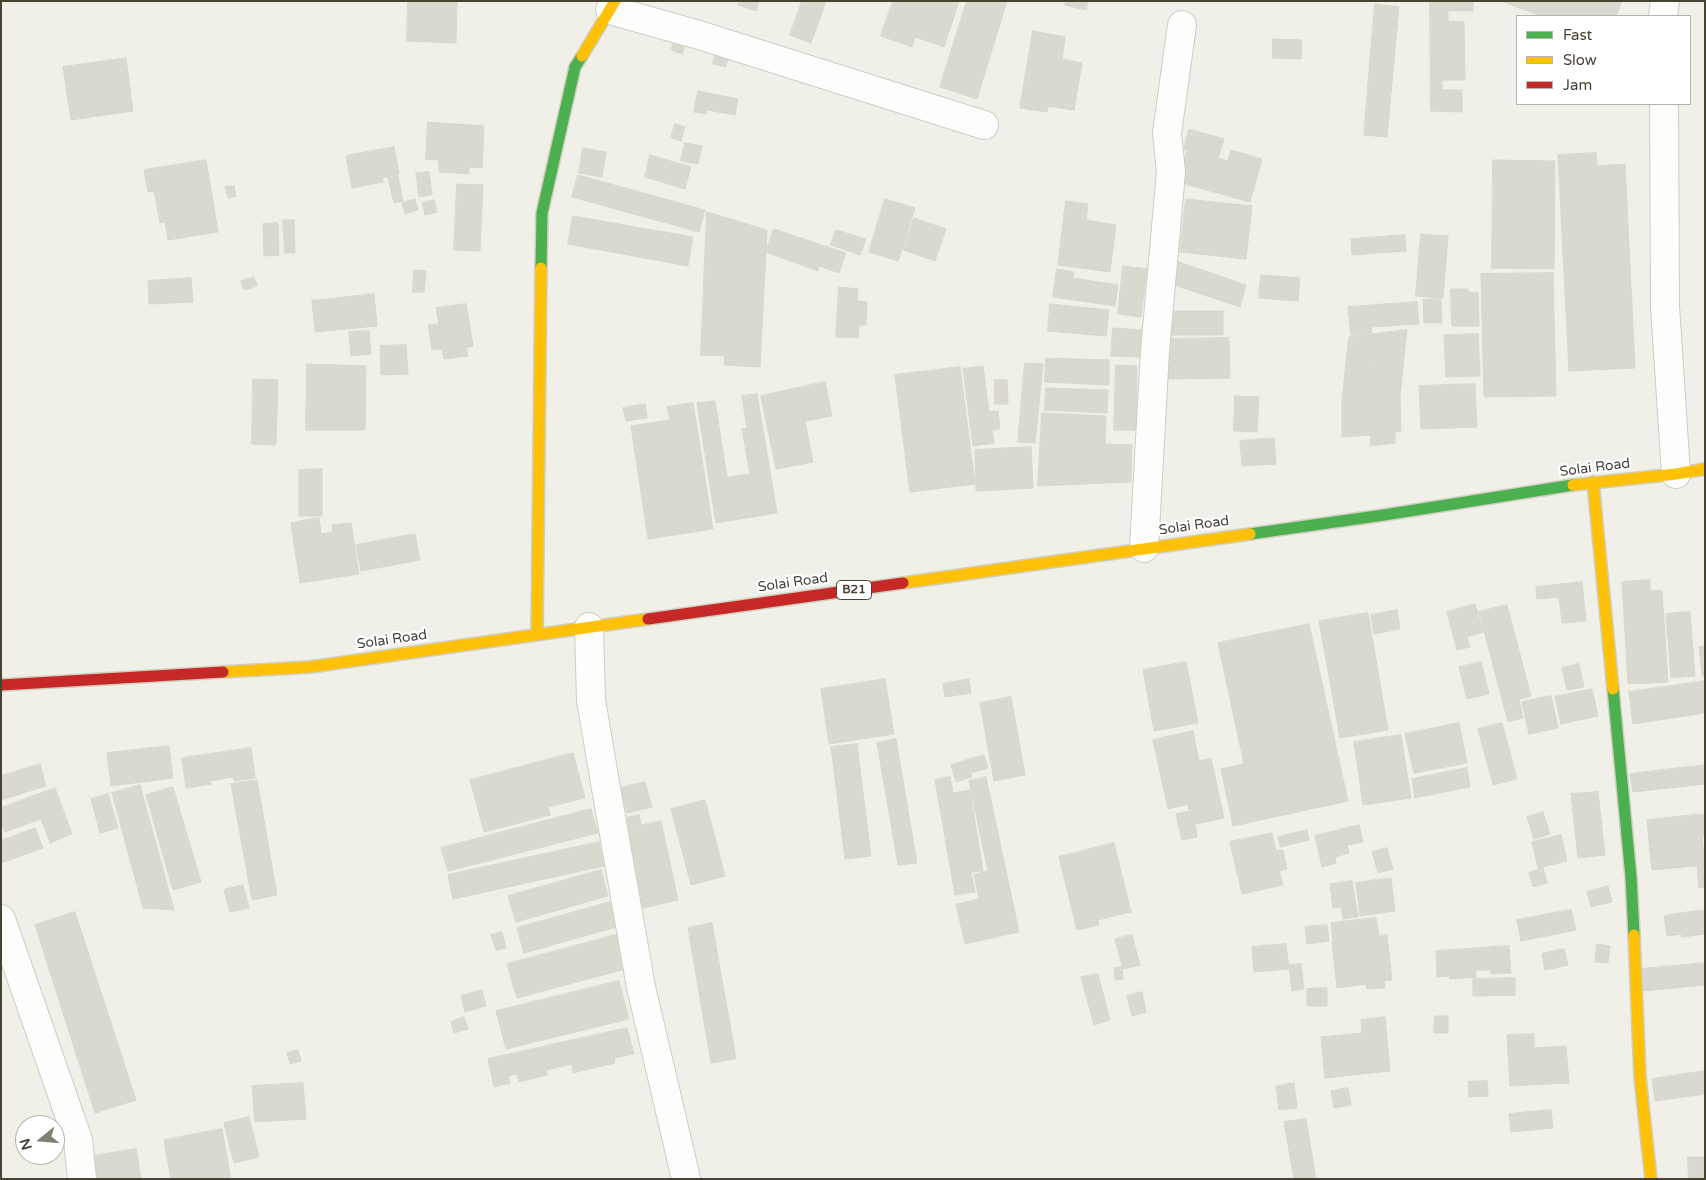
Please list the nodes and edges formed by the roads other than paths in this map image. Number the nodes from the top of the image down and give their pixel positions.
1 (1665, 1) edge
2 (612, 6) edge
3 (1663, 15) edge
4 (1182, 25) dead end
5 (1664, 105) edge
6 (984, 125) dead end
7 (1705, 469) edge
8 (1676, 474) junction
9 (1593, 482) junction
10 (1144, 548) junction
11 (589, 627) junction
12 (537, 634) junction
13 (1, 685) edge
14 (1, 919) edge
15 (82, 1179) edge
16 (686, 1179) edge
17 (1651, 1179) edge

1 - 3 street
2 - 6 street
2 - 12 main road
4 - 10 street
5 - 8 street
7 - 8 main road, Solai Road / B21
8 - 9 main road, Solai Road / B21
9 - 10 main road, Solai Road / B21
9 - 17 main road
10 - 11 main road, Solai Road / B21
11 - 12 main road, Solai Road / B21
11 - 16 street
12 - 13 main road, Solai Road / B21
14 - 15 street

